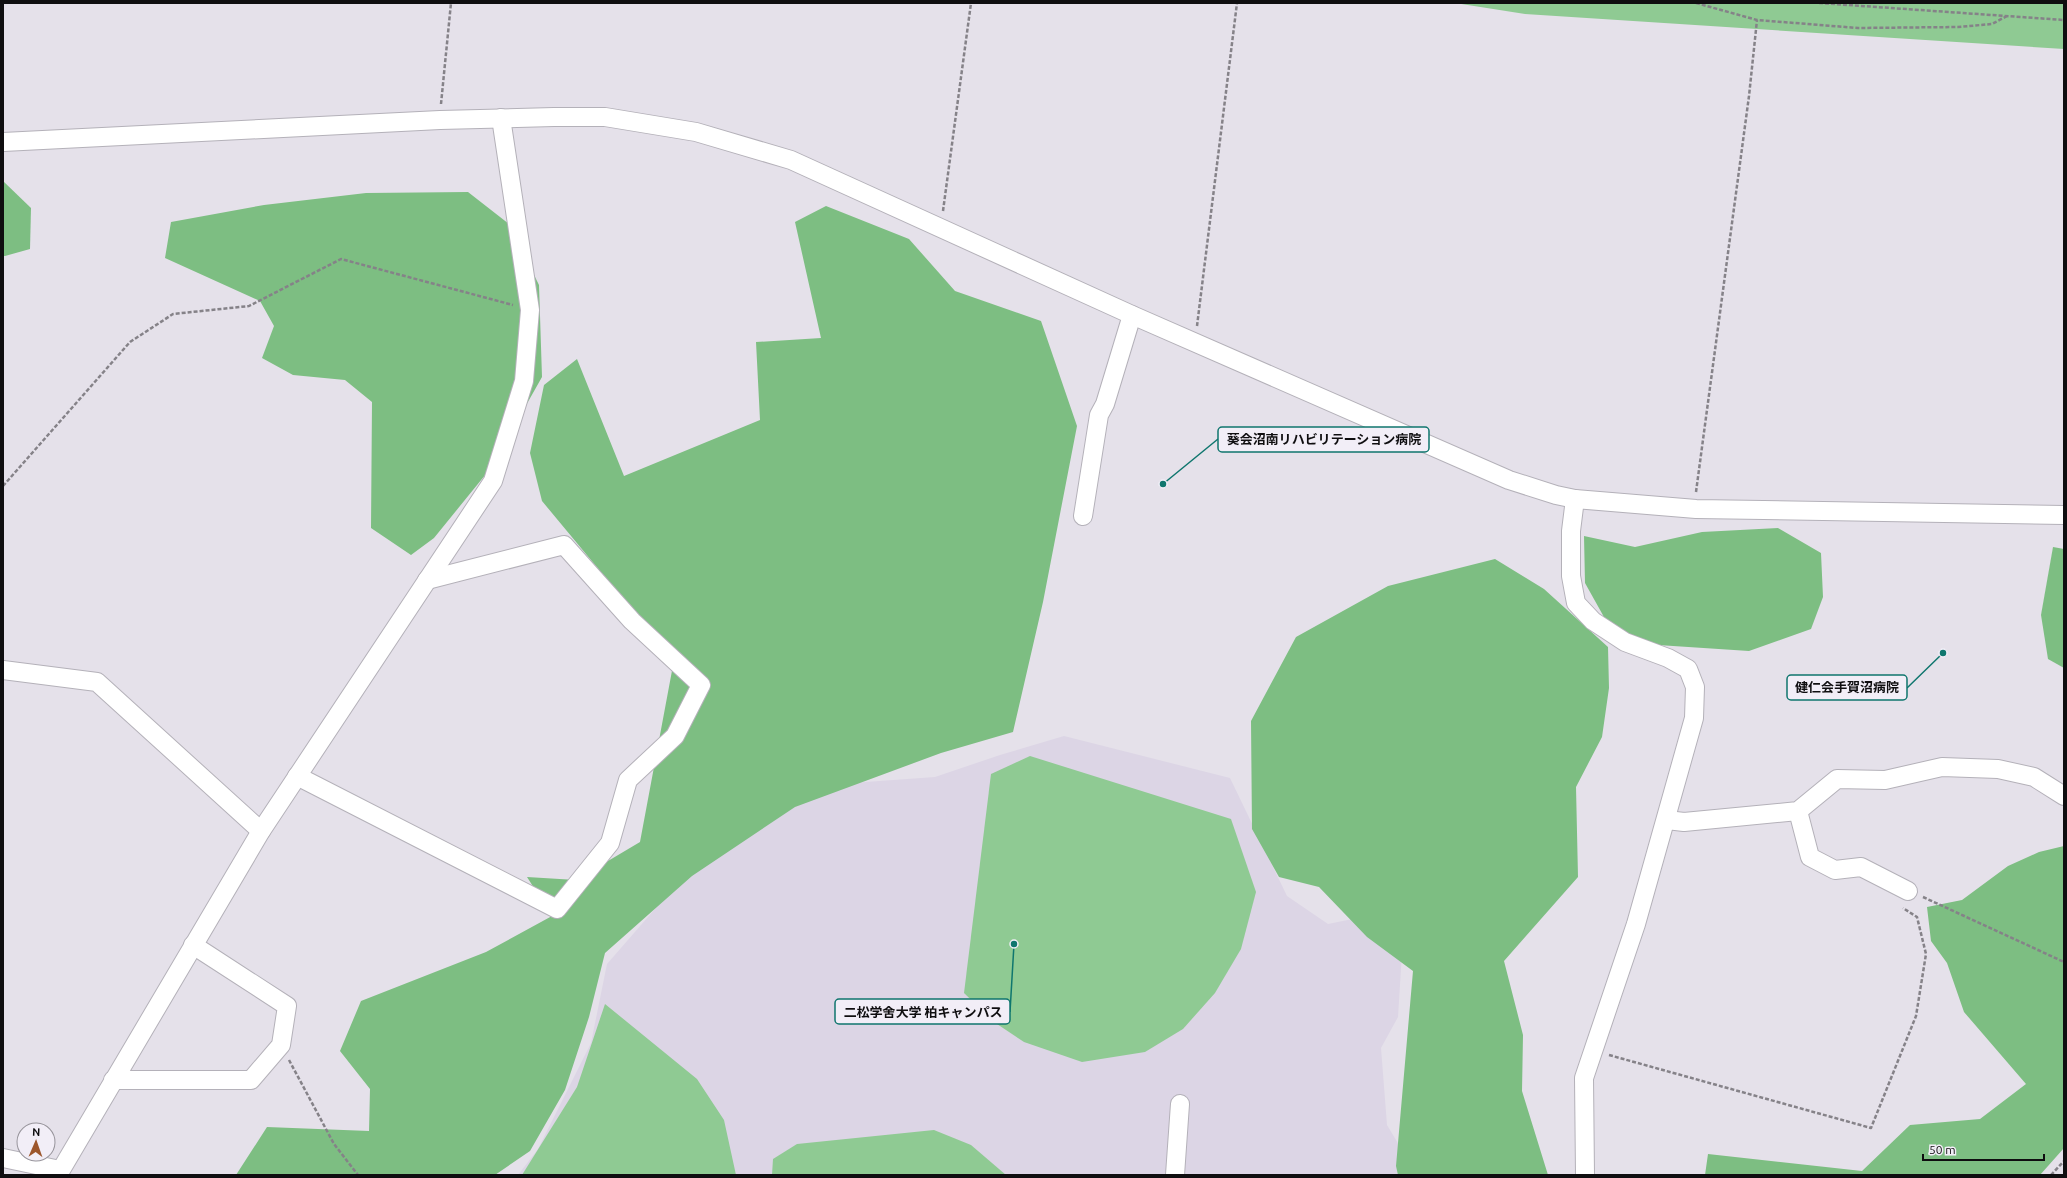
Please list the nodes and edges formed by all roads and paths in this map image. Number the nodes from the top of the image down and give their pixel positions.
1 (452, 3) edge
2 (971, 3) edge
3 (1237, 3) edge
4 (1696, 3) edge
5 (1818, 3) edge
6 (2007, 16) junction
7 (1757, 20) junction
8 (2064, 20) edge
9 (501, 118) junction
10 (440, 120) junction
11 (3, 142) edge
12 (941, 227) junction
13 (530, 310) junction
14 (1132, 315) junction
15 (1195, 341) junction
16 (3, 486) edge
17 (1575, 499) junction
18 (1696, 508) junction
19 (2064, 515) edge
20 (1083, 516) dead end
21 (427, 580) junction
22 (3, 670) edge
23 (297, 776) junction
24 (2064, 796) edge
25 (1798, 811) junction
26 (1667, 820) junction
27 (261, 831) junction
28 (1903, 898) junction
29 (193, 946) junction
30 (2064, 962) edge
31 (281, 1045) junction
32 (1593, 1051) junction
33 (113, 1080) junction
34 (1180, 1104) dead end
35 (3, 1158) edge
36 (2064, 1161) edge
37 (59, 1173) edge
38 (358, 1175) edge
39 (1175, 1175) edge
40 (1585, 1175) edge
41 (2051, 1175) edge

1 - 10 path
2 - 12 path
3 - 15 path
4 - 7 path
5 - 6 path
6 - 7 path
6 - 8 path
7 - 18 path
9 - 10 street
9 - 12 street
9 - 13 street
10 - 11 street
12 - 14 street
13 - 16 path
13 - 21 street
14 - 15 street
14 - 20 street
15 - 17 street
17 - 18 street
17 - 26 street
18 - 19 street
21 - 23 street
21 - 23 street
22 - 27 street
23 - 27 street
24 - 25 street
25 - 26 street
25 - 28 street
26 - 32 street
27 - 29 street
28 - 30 path
28 - 32 path
29 - 31 street
29 - 33 street
31 - 33 street
31 - 38 path
32 - 40 street
33 - 37 street
34 - 39 street
35 - 37 street
36 - 41 path

